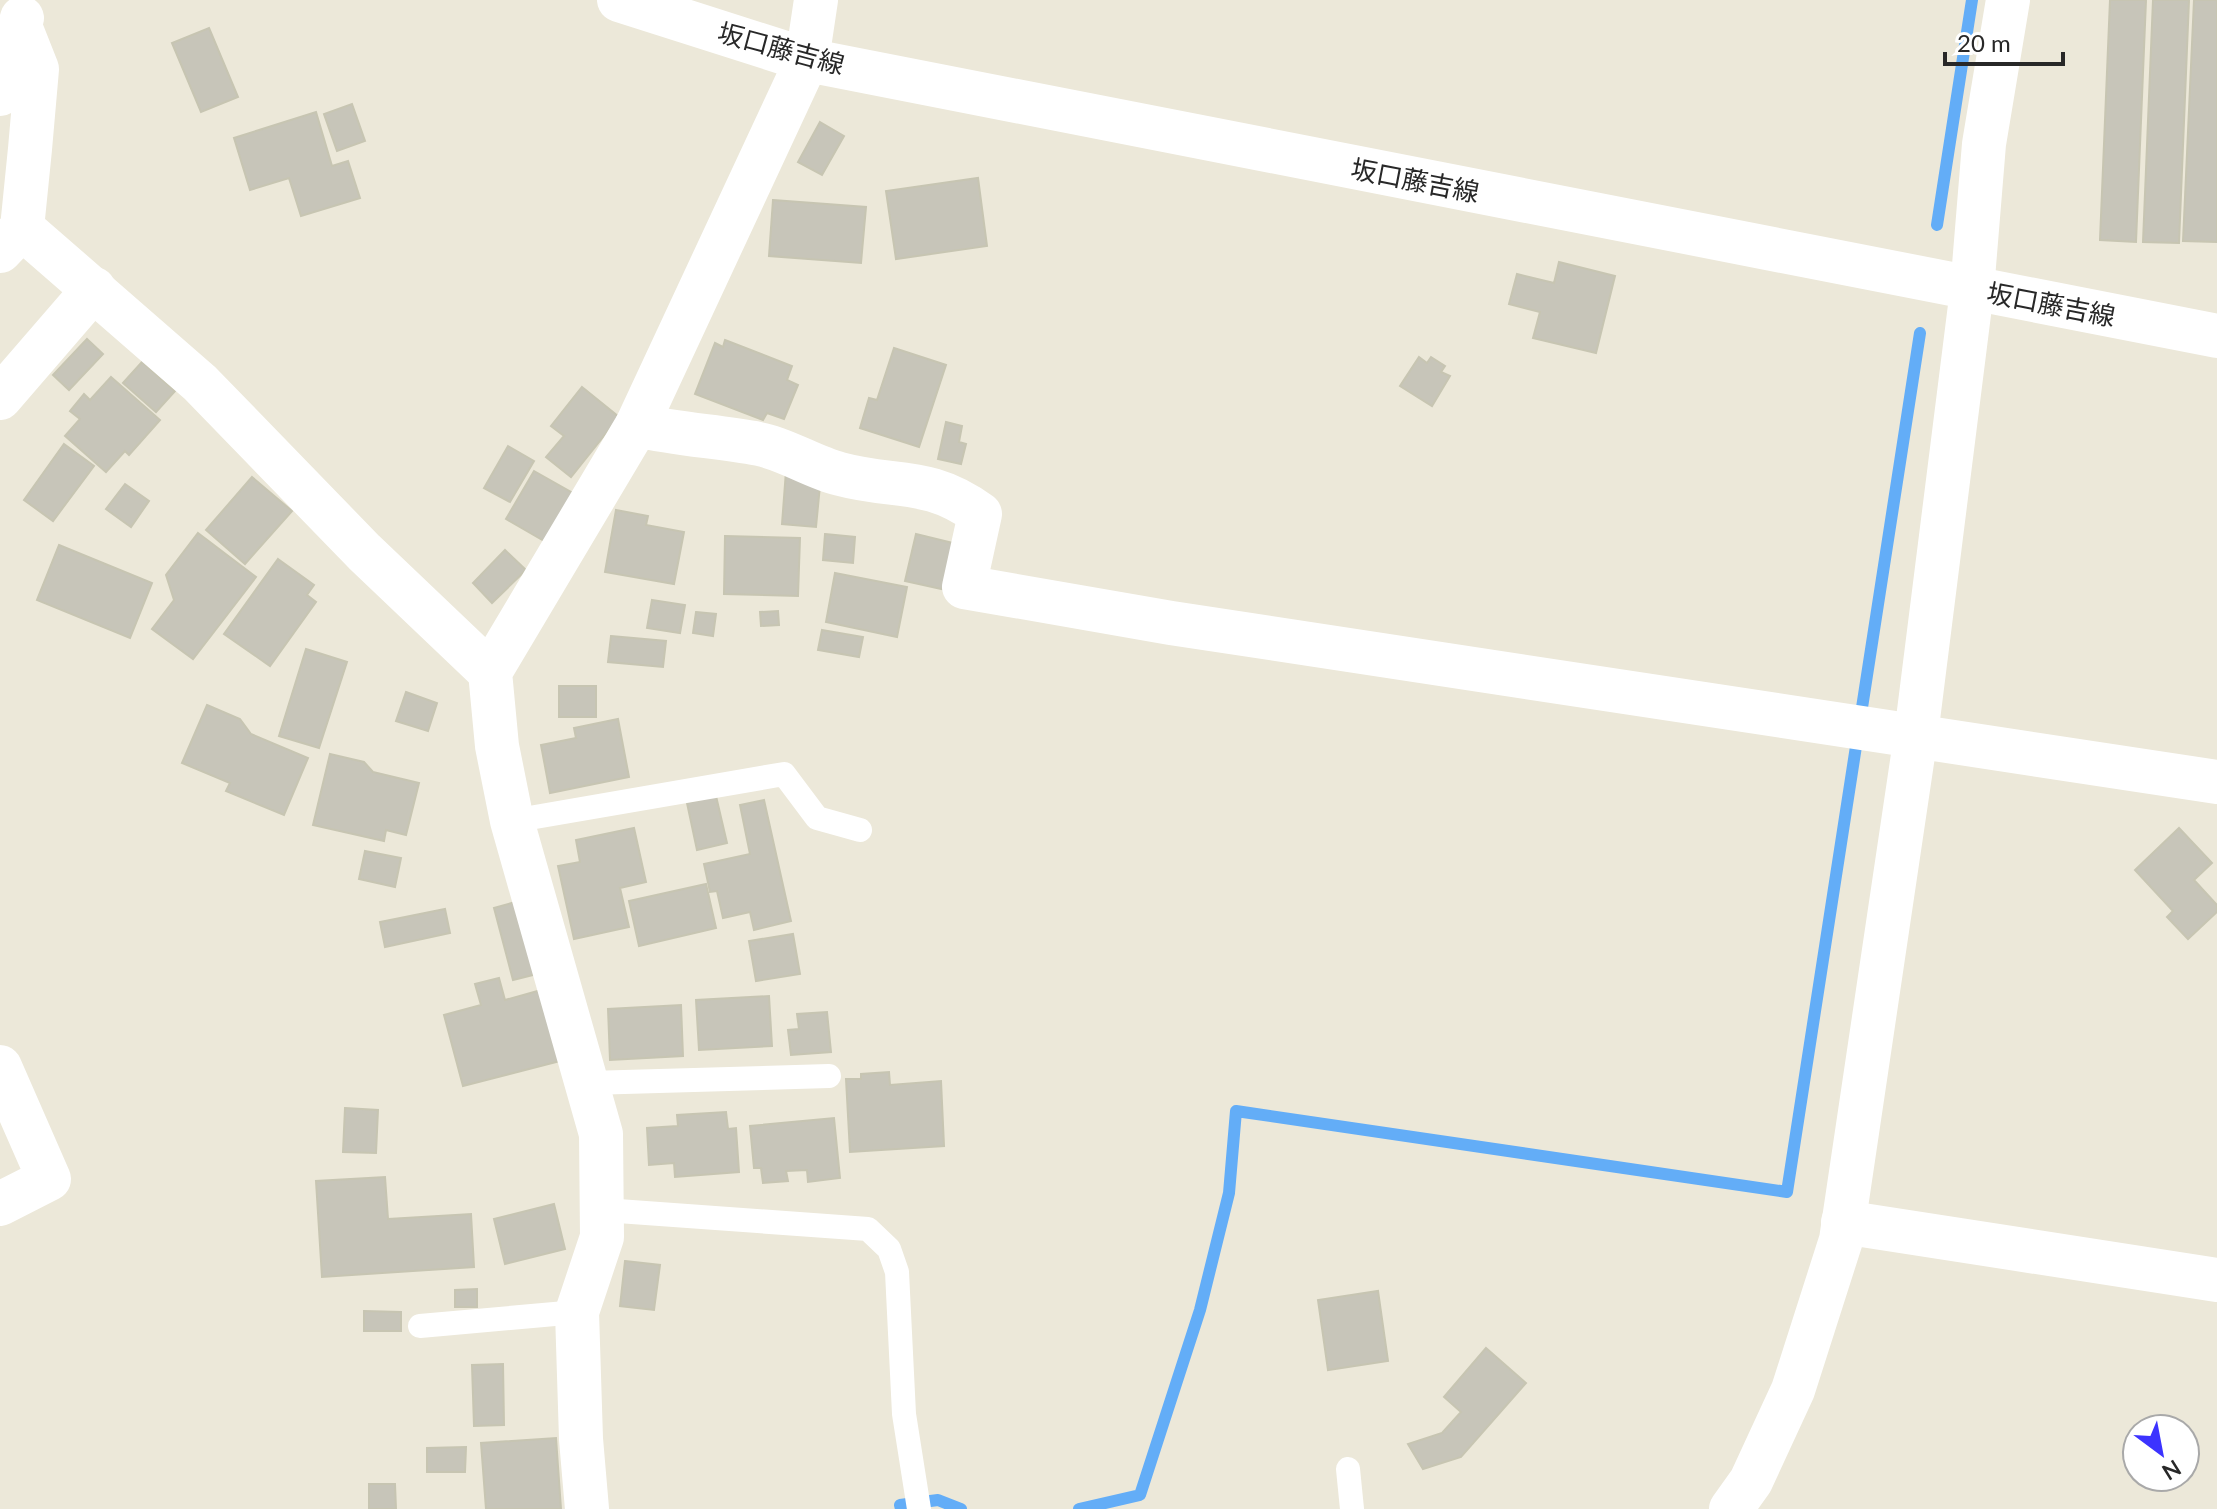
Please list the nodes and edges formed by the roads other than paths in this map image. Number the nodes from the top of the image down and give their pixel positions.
1 (619, 0) edge
2 (816, 0) edge
3 (2008, 0) edge
4 (23, 13) edge
5 (807, 60) junction
6 (0, 94) edge
7 (11, 240) edge
8 (94, 289) junction
9 (1972, 290) junction
10 (2217, 336) edge
11 (0, 398) edge
12 (637, 425) junction
13 (490, 672) junction
14 (1916, 735) junction
15 (2217, 782) edge
16 (512, 821) junction
17 (860, 830) dead end
18 (0, 1067) edge
19 (829, 1076) dead end
20 (589, 1083) junction
21 (0, 1204) edge
22 (604, 1210) junction
23 (1843, 1222) junction
24 (2217, 1280) edge
25 (577, 1312) junction
26 (420, 1326) dead end
27 (1348, 1469) dead end
28 (587, 1509) edge
29 (919, 1509) edge
30 (1352, 1509) edge
31 (1731, 1509) edge

1 - 5 street, 坂口藤吉線
2 - 5 street
3 - 9 street
4 - 6 street
4 - 7 street
5 - 9 street, 坂口藤吉線
5 - 12 street
7 - 8 street
8 - 11 street
8 - 13 street
9 - 10 street, 坂口藤吉線
9 - 14 street
12 - 13 street
12 - 14 street
13 - 16 street
14 - 15 street
14 - 23 street
16 - 17 lane
16 - 20 street
18 - 21 street
19 - 20 lane
20 - 22 street
22 - 25 street
22 - 29 lane
23 - 24 street
23 - 31 street
25 - 26 lane
25 - 28 street
27 - 30 lane

